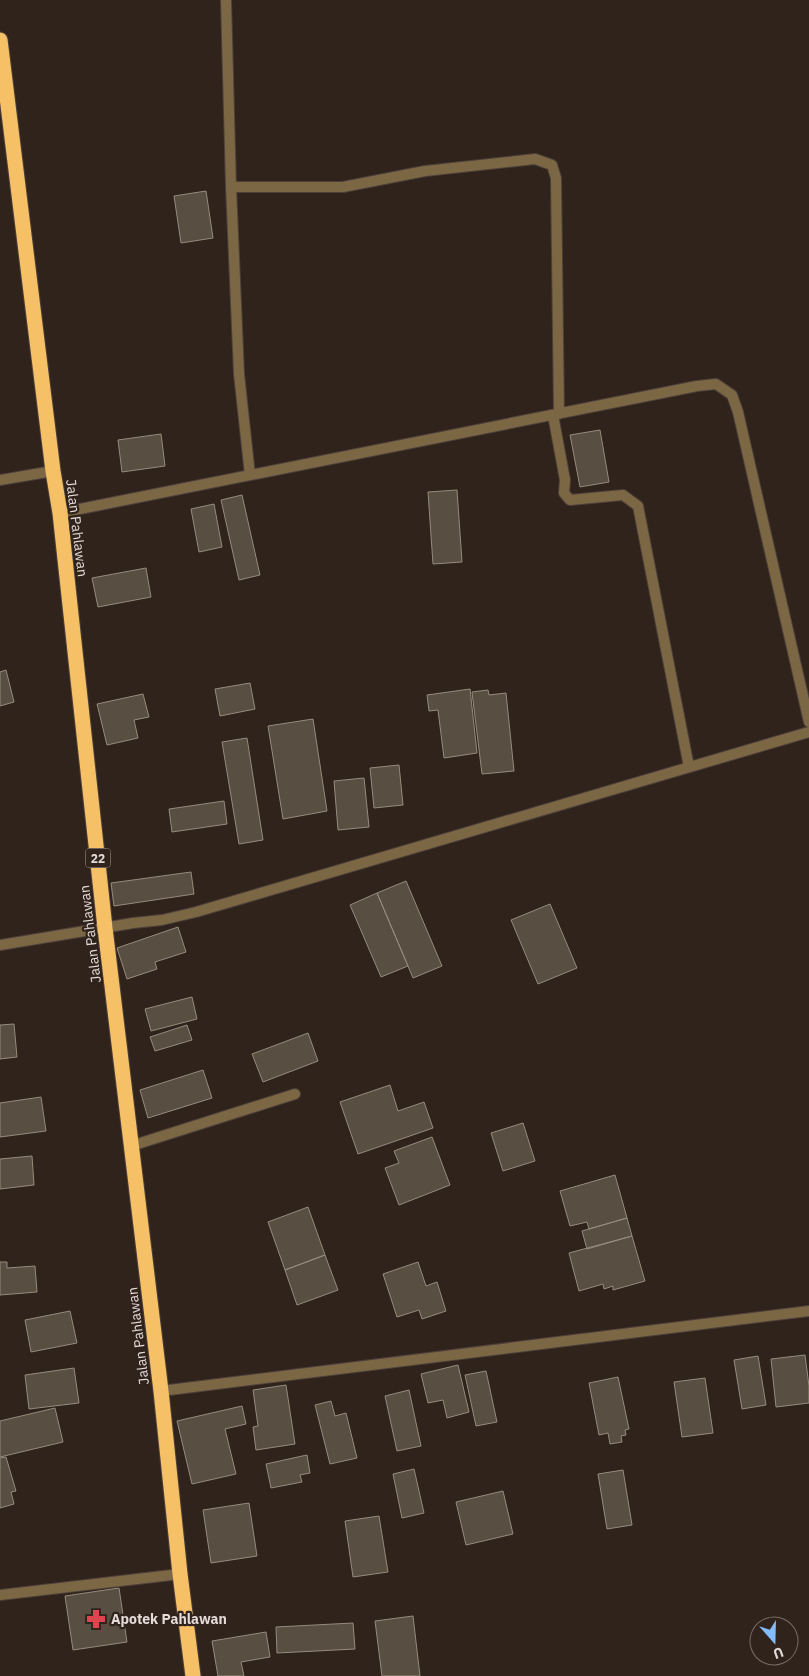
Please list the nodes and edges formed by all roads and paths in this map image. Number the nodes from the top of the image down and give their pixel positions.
1 (226, 0) edge
2 (0, 40) edge
3 (231, 187) junction
4 (556, 414) junction
5 (53, 471) junction
6 (250, 475) junction
7 (0, 480) edge
8 (60, 513) junction
9 (809, 722) edge
10 (809, 732) edge
11 (689, 767) junction
12 (105, 928) junction
13 (0, 945) edge
14 (295, 1094) dead end
15 (131, 1146) junction
16 (809, 1311) edge
17 (161, 1391) junction
18 (180, 1574) junction
19 (0, 1595) edge
20 (192, 1676) edge

1 - 3 street
2 - 5 highway, Jalan Pahlawan / 22
3 - 4 street
3 - 6 street
4 - 6 street
4 - 9 street
4 - 11 street
5 - 7 street
5 - 8 highway, Jalan Pahlawan / 22
6 - 8 street
8 - 12 highway, Jalan Pahlawan / 22
10 - 11 street
11 - 12 street
12 - 13 street
12 - 15 highway, Jalan Pahlawan / 22
14 - 15 street
15 - 17 highway, Jalan Pahlawan / 22
16 - 17 street
17 - 18 highway, Jalan Pahlawan / 22
18 - 19 street
18 - 20 highway, Jalan Pahlawan / 22

